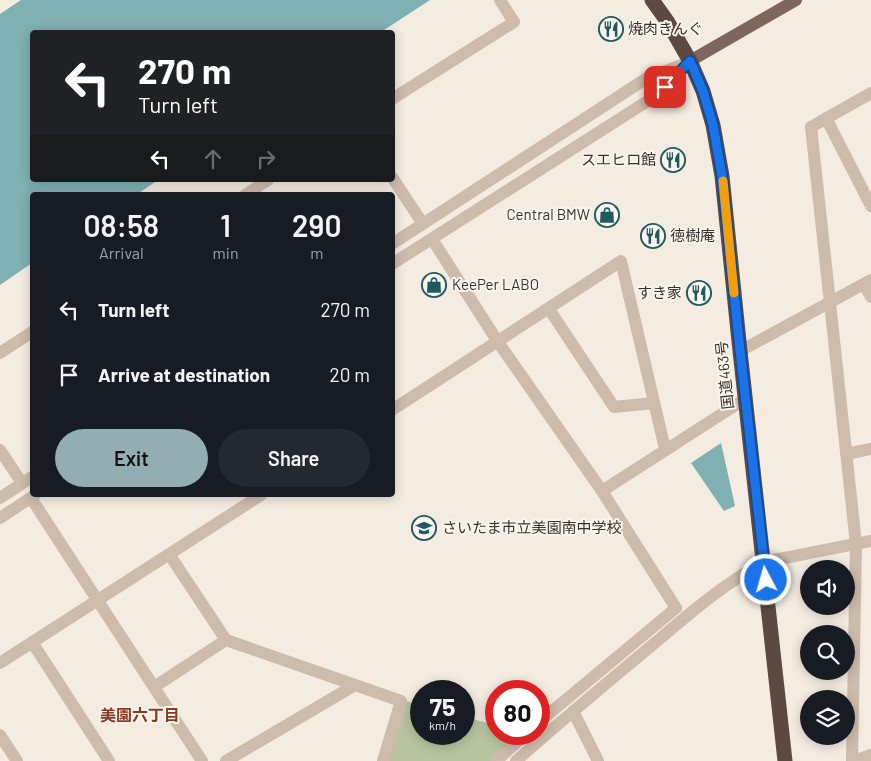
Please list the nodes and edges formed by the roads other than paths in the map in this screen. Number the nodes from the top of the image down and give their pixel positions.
1 (500, 0) edge
2 (652, 0) edge
3 (796, 0) edge
4 (690, 61) junction
5 (871, 93) edge
6 (395, 97) edge
7 (826, 118) junction
8 (265, 182) edge
9 (395, 182) edge
10 (250, 192) edge
11 (871, 206) edge
12 (423, 224) junction
13 (432, 239) junction
14 (395, 242) edge
15 (395, 262) edge
16 (868, 282) edge
17 (871, 297) edge
18 (830, 303) junction
19 (549, 308) junction
20 (30, 333) edge
21 (498, 342) junction
22 (740, 350) junction
23 (0, 353) edge
24 (745, 399) junction
25 (654, 403) junction
26 (395, 408) edge
27 (871, 449) edge
28 (0, 450) edge
29 (665, 450) junction
30 (846, 454) junction
31 (27, 480) edge
32 (602, 491) junction
33 (32, 497) edge
34 (34, 497) edge
35 (258, 497) edge
36 (0, 498) edge
37 (0, 518) edge
38 (871, 541) edge
39 (856, 544) junction
40 (169, 554) junction
41 (764, 562) junction
42 (98, 600) junction
43 (226, 640) junction
44 (32, 642) junction
45 (0, 663) edge
46 (355, 685) junction
47 (154, 687) junction
48 (573, 711) junction
49 (550, 713) edge
50 (0, 735) edge
51 (514, 745) edge
52 (871, 755) edge
53 (16, 761) edge
54 (109, 761) edge
55 (202, 761) edge
56 (226, 761) edge
57 (382, 761) edge
58 (496, 761) edge
59 (516, 761) edge
60 (598, 761) edge
61 (785, 761) edge
62 (853, 761) edge

1 - 6 street
2 - 4 highway, 国道463号
3 - 4 main road
4 - 12 street
4 - 13 street
4 - 22 highway, 国道463号
5 - 7 street
7 - 11 street
7 - 18 street
8 - 10 street
9 - 12 street
12 - 14 street
13 - 15 street
13 - 21 street
16 - 17 street
16 - 18 street
18 - 22 street
18 - 30 street
19 - 21 street
19 - 25 street
19 - 25 street
20 - 23 street
21 - 26 street
21 - 32 street
22 - 24 highway, 国道463号
24 - 29 street
24 - 41 highway, 国道463号
25 - 29 street
27 - 30 street
28 - 31 street
29 - 32 street
30 - 39 street
31 - 36 street
32 - 49 street
33 - 37 street
34 - 42 street
35 - 40 street
38 - 39 street
39 - 41 street
39 - 62 street
40 - 42 street
40 - 43 street
41 - 48 street
41 - 61 highway, 国道463号
42 - 44 street
42 - 47 street
43 - 46 street
43 - 47 street
44 - 45 street
44 - 54 street
46 - 56 street
46 - 57 street
47 - 55 street
48 - 59 street
48 - 60 street
50 - 53 street
51 - 58 street
52 - 62 street

